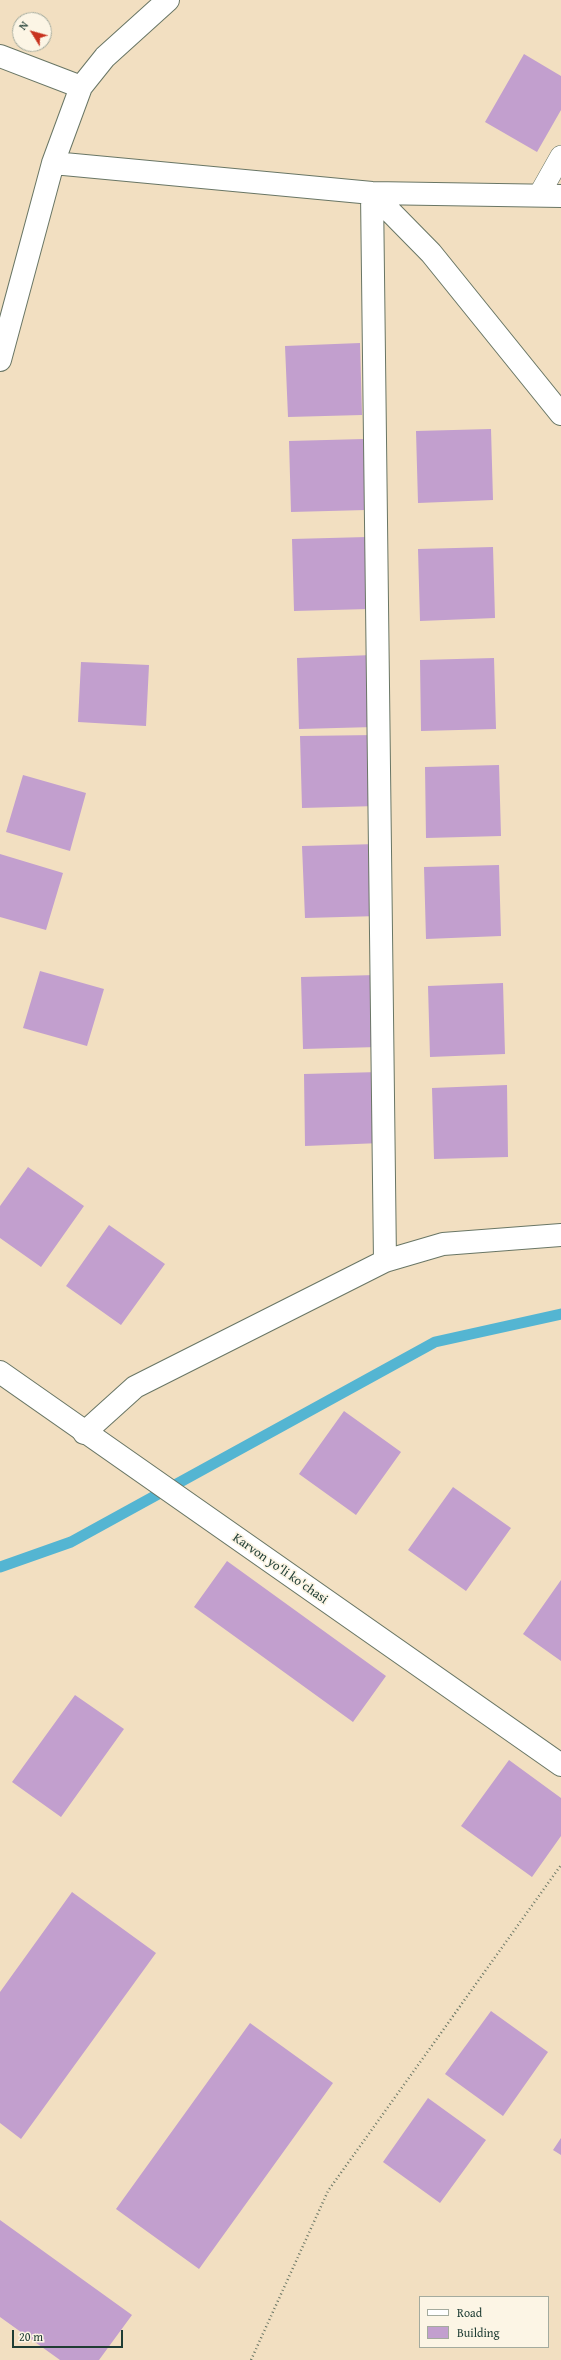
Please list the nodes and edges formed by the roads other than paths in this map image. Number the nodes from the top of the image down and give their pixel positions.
1 (168, 0) edge
2 (0, 56) edge
3 (81, 87) junction
4 (561, 156) edge
5 (53, 163) junction
6 (372, 193) junction
7 (539, 195) junction
8 (561, 196) edge
9 (0, 360) edge
10 (561, 414) edge
11 (561, 1235) edge
12 (385, 1260) junction
13 (0, 1372) edge
14 (84, 1432) junction
15 (561, 1765) edge

1 - 3 street
2 - 3 street
3 - 5 street
4 - 7 lane
5 - 6 street
5 - 9 street
6 - 7 street
6 - 10 street
6 - 12 street
7 - 8 street
11 - 12 street
12 - 14 street
13 - 14 street, Karvon yo‘li ko'chasi
14 - 15 street, Karvon yo‘li ko'chasi

